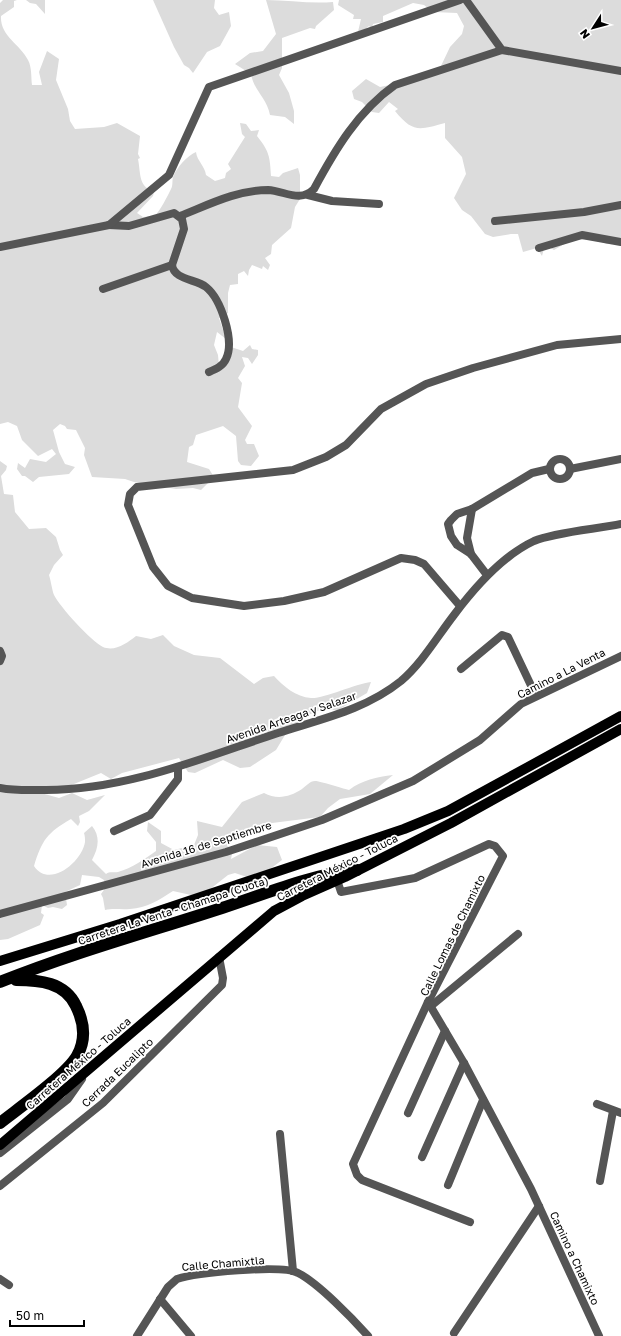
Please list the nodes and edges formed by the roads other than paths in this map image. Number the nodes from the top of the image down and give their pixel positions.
1 (460, 0) edge
2 (466, 0) edge
3 (502, 50) junction
4 (621, 71) edge
5 (308, 195) junction
6 (379, 204) dead end
7 (621, 205) edge
8 (180, 216) junction
9 (495, 221) dead end
10 (109, 225) junction
11 (621, 242) edge
12 (0, 247) edge
13 (539, 248) dead end
14 (172, 265) junction
15 (103, 288) dead end
16 (621, 339) edge
17 (209, 372) dead end
18 (621, 459) edge
19 (549, 469) junction
20 (570, 469) junction
21 (472, 509) junction
22 (621, 524) edge
23 (471, 554) junction
24 (487, 575) junction
25 (460, 606) junction
26 (0, 651) edge
27 (621, 656) edge
28 (0, 660) edge
29 (461, 669) dead end
30 (536, 696) junction
31 (621, 716) edge
32 (621, 729) edge
33 (178, 768) junction
34 (413, 781) joint
35 (0, 788) edge
36 (114, 831) dead end
37 (357, 870) junction
38 (338, 880) junction
39 (0, 914) edge
40 (518, 934) dead end
41 (219, 957) junction
42 (0, 960) edge
43 (3, 981) edge
44 (430, 1004) junction
45 (445, 1031) junction
46 (464, 1063) junction
47 (88, 1071) junction
48 (483, 1100) junction
49 (597, 1104) dead end
50 (617, 1112) edge
51 (408, 1113) dead end
52 (0, 1123) edge
53 (280, 1134) dead end
54 (0, 1145) edge
55 (0, 1153) edge
56 (422, 1157) dead end
57 (600, 1181) dead end
58 (448, 1185) dead end
59 (0, 1186) edge
60 (531, 1189) joint
61 (539, 1206) junction
62 (470, 1222) dead end
63 (293, 1271) junction
64 (0, 1279) edge
65 (9, 1286) dead end
66 (160, 1299) junction
67 (454, 1333) dead end
68 (138, 1336) edge
69 (191, 1336) edge
70 (368, 1336) edge
71 (599, 1336) edge

1 - 10 street
2 - 3 street
3 - 4 street
3 - 5 street
5 - 6 street
5 - 8 street
7 - 9 street
8 - 10 street
8 - 14 street
10 - 12 street
11 - 13 street
14 - 15 street
14 - 17 street
16 - 25 street
18 - 20 street
19 - 20 street
19 - 20 street
19 - 21 street
21 - 23 street
21 - 23 street
22 - 24 street, Avenida Arteaga y Salazar
23 - 24 street
24 - 25 street, Avenida Arteaga y Salazar
25 - 33 street, Avenida Arteaga y Salazar
26 - 28 street
27 - 30 street, Camino a La Venta
29 - 30 street
30 - 34 street, Camino a La Venta
31 - 42 main road, Carretera México - Toluca
32 - 37 main road, Carretera México - Toluca
33 - 35 street, Avenida Arteaga y Salazar
33 - 36 street
34 - 39 street, Avenida 16 de Septiembre
37 - 38 main road, Carretera México - Toluca
37 - 43 highway, Carretera La Venta - Chamapa (Cuota)
38 - 41 main road, Carretera México - Toluca
38 - 44 street, Calle Lomas de Chamixto
40 - 44 street
41 - 47 main road, Carretera México - Toluca
41 - 59 street, Cerrada Eucalipto
43 - 52 highway
44 - 45 street, Calle Lomas de Chamixto
44 - 62 street
45 - 46 street, Calle Lomas de Chamixto
45 - 51 street
46 - 48 street, Calle Lomas de Chamixto
46 - 56 street
47 - 54 main road, Carretera México - Toluca
47 - 55 street
48 - 58 street
48 - 60 street, Calle Lomas de Chamixto
49 - 50 street
50 - 57 street
53 - 63 street
60 - 61 street, Camino a Chamixto
61 - 67 street
61 - 71 street, Camino a Chamixto
63 - 66 street, Calle Chamixtla
63 - 70 street
64 - 65 street
66 - 68 street, Calle Chamixtla
66 - 69 street

